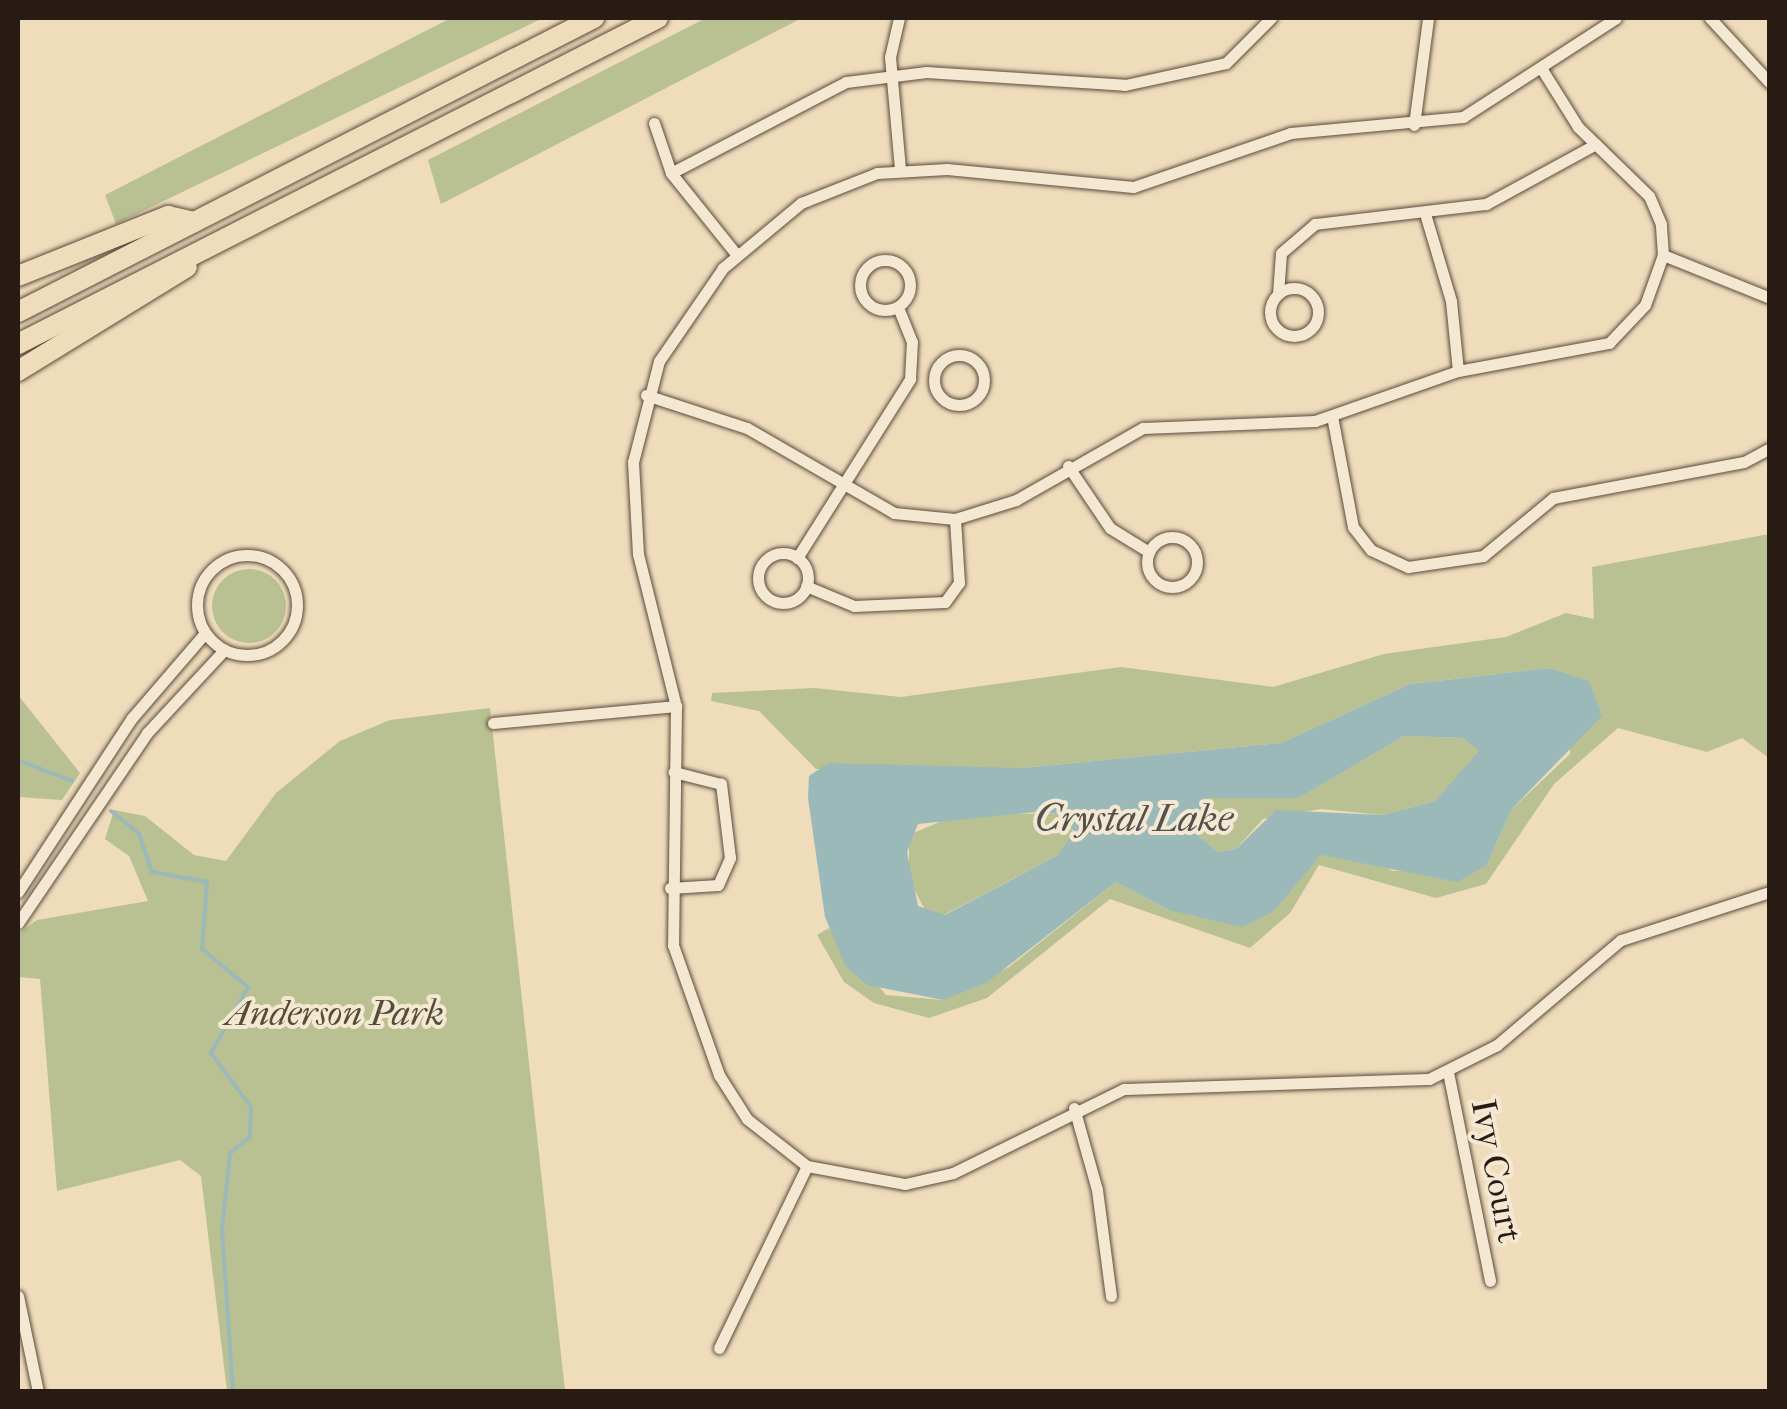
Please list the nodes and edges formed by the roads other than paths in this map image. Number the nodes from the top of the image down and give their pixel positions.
1 (594, 18) edge
2 (658, 18) edge
3 (899, 18) edge
4 (1271, 18) edge
5 (1428, 18) edge
6 (1616, 18) edge
7 (1710, 18) edge
8 (1543, 71) junction
9 (891, 74) junction
10 (1770, 83) edge
11 (654, 124) dead end
12 (1414, 124) junction
13 (1596, 144) junction
14 (900, 168) junction
15 (671, 173) junction
16 (1426, 218) junction
17 (194, 222) junction
18 (206, 248) junction
19 (738, 255) junction
20 (1662, 255) junction
21 (18, 276) edge
22 (1278, 294) junction
23 (1770, 298) edge
24 (898, 306) junction
25 (18, 312) edge
26 (18, 344) edge
27 (18, 370) edge
28 (913, 370) junction
29 (1458, 371) junction
30 (936, 374) junction
31 (646, 396) junction
32 (1332, 416) junction
33 (1770, 448) edge
34 (1068, 466) junction
35 (844, 484) junction
36 (955, 519) junction
37 (1149, 552) junction
38 (797, 558) junction
39 (806, 586) junction
40 (205, 632) junction
41 (224, 650) junction
42 (676, 706) junction
43 (493, 723) dead end
44 (674, 772) junction
45 (670, 888) junction
46 (18, 892) edge
47 (1770, 892) edge
48 (18, 923) edge
49 (1448, 1072) junction
50 (1074, 1108) junction
51 (806, 1166) junction
52 (1490, 1281) dead end
53 (18, 1296) edge
54 (1111, 1296) dead end
55 (719, 1348) dead end
56 (38, 1392) edge

1 - 17 highway
2 - 18 highway
3 - 9 street
4 - 9 street
5 - 12 street
6 - 8 street
7 - 10 street
8 - 12 street
8 - 13 street
9 - 14 street
9 - 15 street
11 - 15 street
12 - 14 street
13 - 16 street
13 - 20 street
14 - 19 street
15 - 19 street
16 - 22 street
16 - 29 street
17 - 21 highway
17 - 25 highway
18 - 26 highway
18 - 27 highway
19 - 31 street
20 - 23 street
20 - 29 street
22 - 22 street
24 - 24 street
24 - 28 street
28 - 30 street
28 - 35 street
29 - 32 street
30 - 30 street
31 - 35 street
31 - 42 street
32 - 33 street
32 - 34 street
34 - 36 street
34 - 37 street
35 - 36 street
35 - 38 street
36 - 39 street
37 - 37 street
38 - 39 street
38 - 39 street
40 - 41 street
40 - 41 street
40 - 46 street
41 - 48 street
42 - 43 street
42 - 44 street
44 - 45 street
44 - 45 street
45 - 51 street
47 - 49 street
49 - 50 street
49 - 52 street, Ivy Court
50 - 51 street
50 - 54 street
51 - 55 street
53 - 56 street

